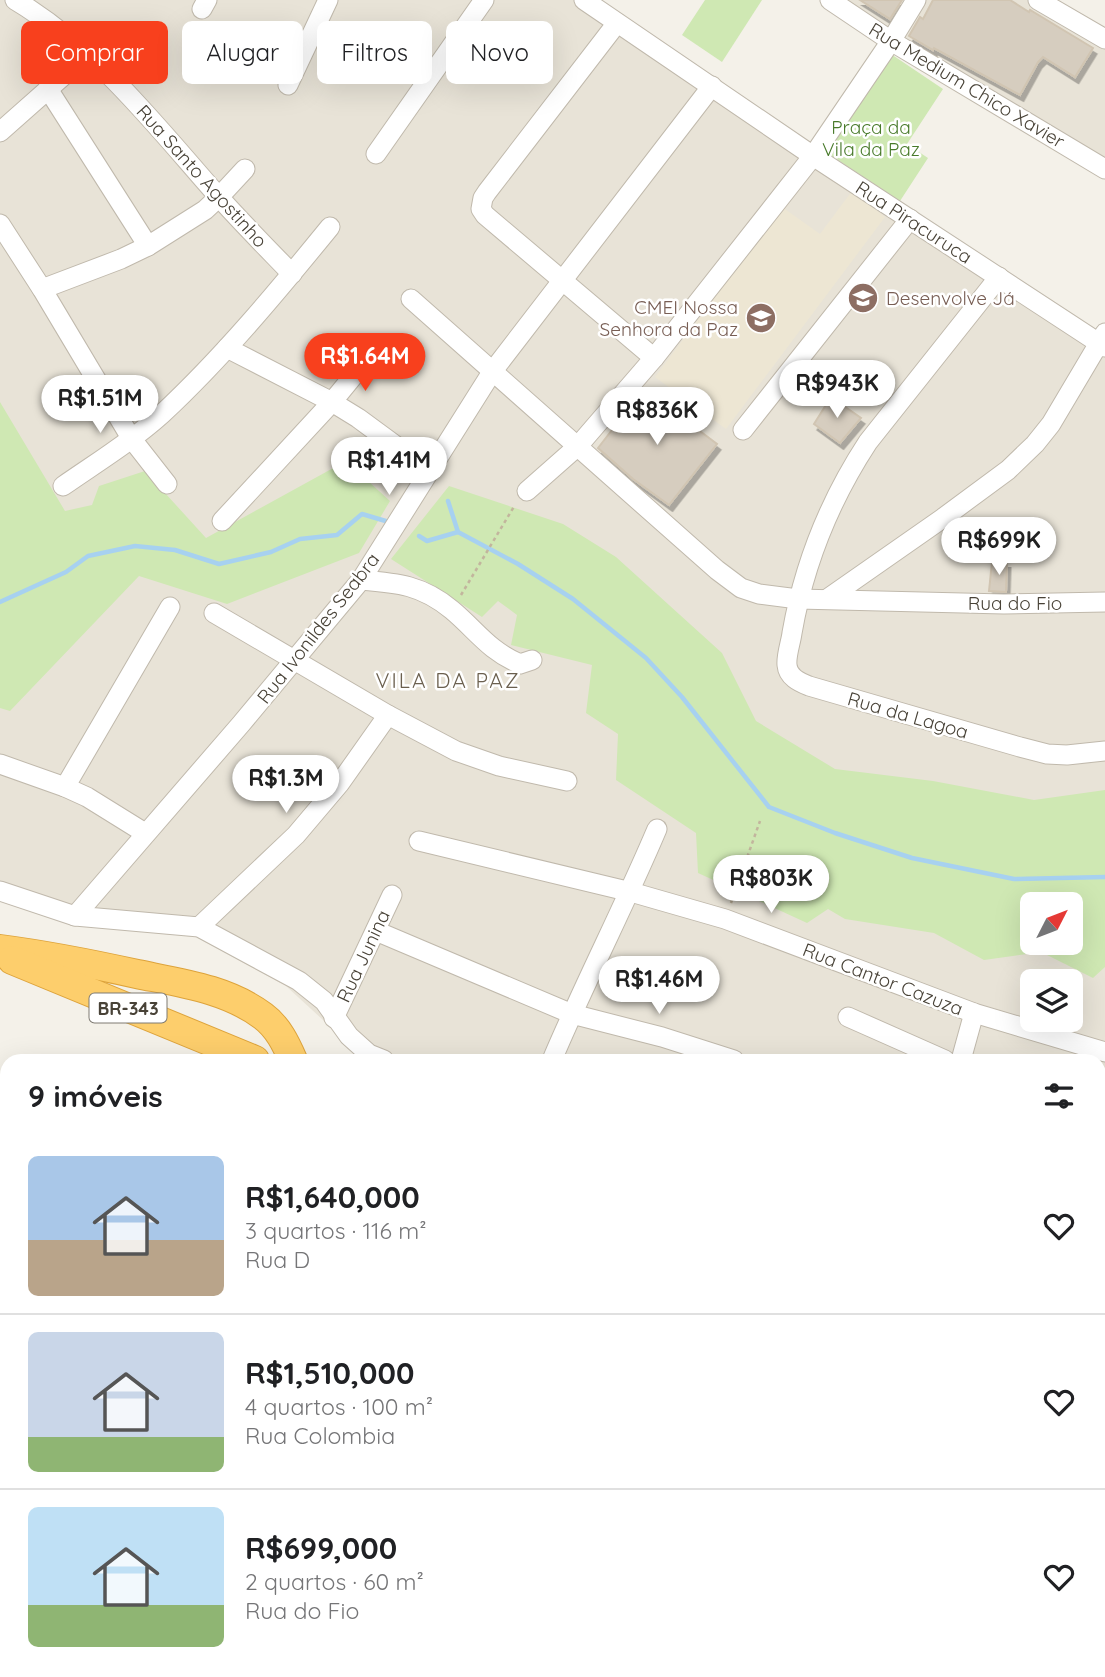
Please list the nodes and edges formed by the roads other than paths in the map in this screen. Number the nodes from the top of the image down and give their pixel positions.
1 (15, 0) edge
2 (328, 0) edge
3 (484, 0) edge
4 (584, 0) edge
5 (830, 0) edge
6 (916, 0) edge
7 (1038, 0) edge
8 (46, 21) edge
9 (617, 23) junction
10 (1105, 39) edge
11 (891, 41) junction
12 (54, 84) edge
13 (118, 84) edge
14 (288, 85) dead end
15 (712, 86) junction
16 (48, 89) junction
17 (0, 132) edge
18 (376, 154) dead end
19 (813, 156) junction
20 (245, 169) dead end
21 (1105, 169) edge
22 (219, 197) junction
23 (910, 219) junction
24 (0, 224) edge
25 (330, 227) dead end
26 (148, 246) junction
27 (6, 249) edge
28 (292, 274) junction
29 (999, 277) junction
30 (564, 281) junction
31 (42, 289) junction
32 (411, 299) dead end
33 (1103, 341) edge
34 (227, 348) junction
35 (368, 358) dead end
36 (654, 358) junction
37 (492, 372) junction
38 (332, 402) junction
39 (743, 430) dead end
40 (131, 438) junction
41 (578, 446) junction
42 (430, 471) junction
43 (167, 484) dead end
44 (63, 486) dead end
45 (522, 498) road end
46 (222, 521) dead end
47 (361, 580) junction
48 (798, 599) junction
49 (827, 599) junction
50 (1105, 602) edge
51 (170, 607) dead end
52 (214, 612) dead end
53 (531, 660) dead end
54 (293, 661) junction
55 (388, 715) junction
56 (1105, 751) edge
57 (0, 764) edge
58 (566, 781) dead end
59 (65, 787) junction
60 (657, 830) dead end
61 (145, 833) junction
62 (419, 841) dead end
63 (0, 891) edge
64 (631, 892) junction
65 (392, 895) dead end
66 (75, 916) junction
67 (199, 927) junction
68 (376, 931) junction
69 (0, 949) edge
70 (0, 955) edge
71 (974, 1013) junction
72 (572, 1014) junction
73 (848, 1017) dead end
74 (334, 1018) junction
75 (1105, 1052) edge
76 (240, 1054) edge
77 (290, 1054) edge
78 (373, 1054) edge
79 (555, 1054) edge
80 (715, 1054) edge
81 (931, 1054) edge
82 (963, 1054) edge

1 - 8 street, Rua Santo Agostinho
2 - 14 street
3 - 18 street
4 - 9 street, Rua Piracuruca
5 - 11 street, Rua Medium Chico Xavier
6 - 11 street
7 - 10 street
9 - 15 street, Rua Piracuruca
9 - 30 street
11 - 19 street
11 - 21 street, Rua Medium Chico Xavier
12 - 16 street
13 - 22 street, Rua Santo Agostinho
15 - 19 street, Rua Piracuruca
15 - 30 street, Rua Ivonildes Seabra
16 - 17 street
16 - 26 street
19 - 23 street, Rua Piracuruca
19 - 36 street
20 - 22 street
22 - 26 street
22 - 28 street, Rua Santo Agostinho
23 - 29 street, Rua Piracuruca
23 - 39 street
24 - 27 street
25 - 28 street
26 - 31 street
27 - 31 street
28 - 34 street
29 - 33 street, Rua Piracuruca
29 - 48 street, Rua da Lagoa
30 - 36 street
30 - 37 street, Rua Ivonildes Seabra
31 - 40 street
32 - 37 street
33 - 49 street
34 - 38 street
34 - 40 street
35 - 38 street
36 - 41 street
37 - 41 street
37 - 42 street, Rua Ivonildes Seabra
38 - 42 street
38 - 46 street
40 - 43 street
40 - 44 street
41 - 45 street
41 - 48 street
42 - 47 street, Rua Ivonildes Seabra
47 - 53 street
47 - 54 street, Rua Ivonildes Seabra
48 - 49 street, Rua do Fio
48 - 56 street, Rua da Lagoa
49 - 50 street, Rua do Fio
51 - 59 street
52 - 54 street
54 - 55 street
54 - 61 street, Rua Ivonildes Seabra
55 - 58 street
55 - 67 street
57 - 59 street
59 - 61 street
60 - 64 street
61 - 66 street, Rua Ivonildes Seabra
62 - 64 street, Rua Cantor Cazuza
63 - 66 street
64 - 71 street, Rua Cantor Cazuza
64 - 72 street
65 - 68 street, Rua Junina
66 - 67 street
67 - 74 street
68 - 72 street
68 - 74 street, Rua Junina
69 - 77 highway
70 - 76 highway, BR-343
71 - 75 street, Rua Cantor Cazuza
71 - 82 street
72 - 79 street
72 - 80 street
73 - 81 street
74 - 78 street

